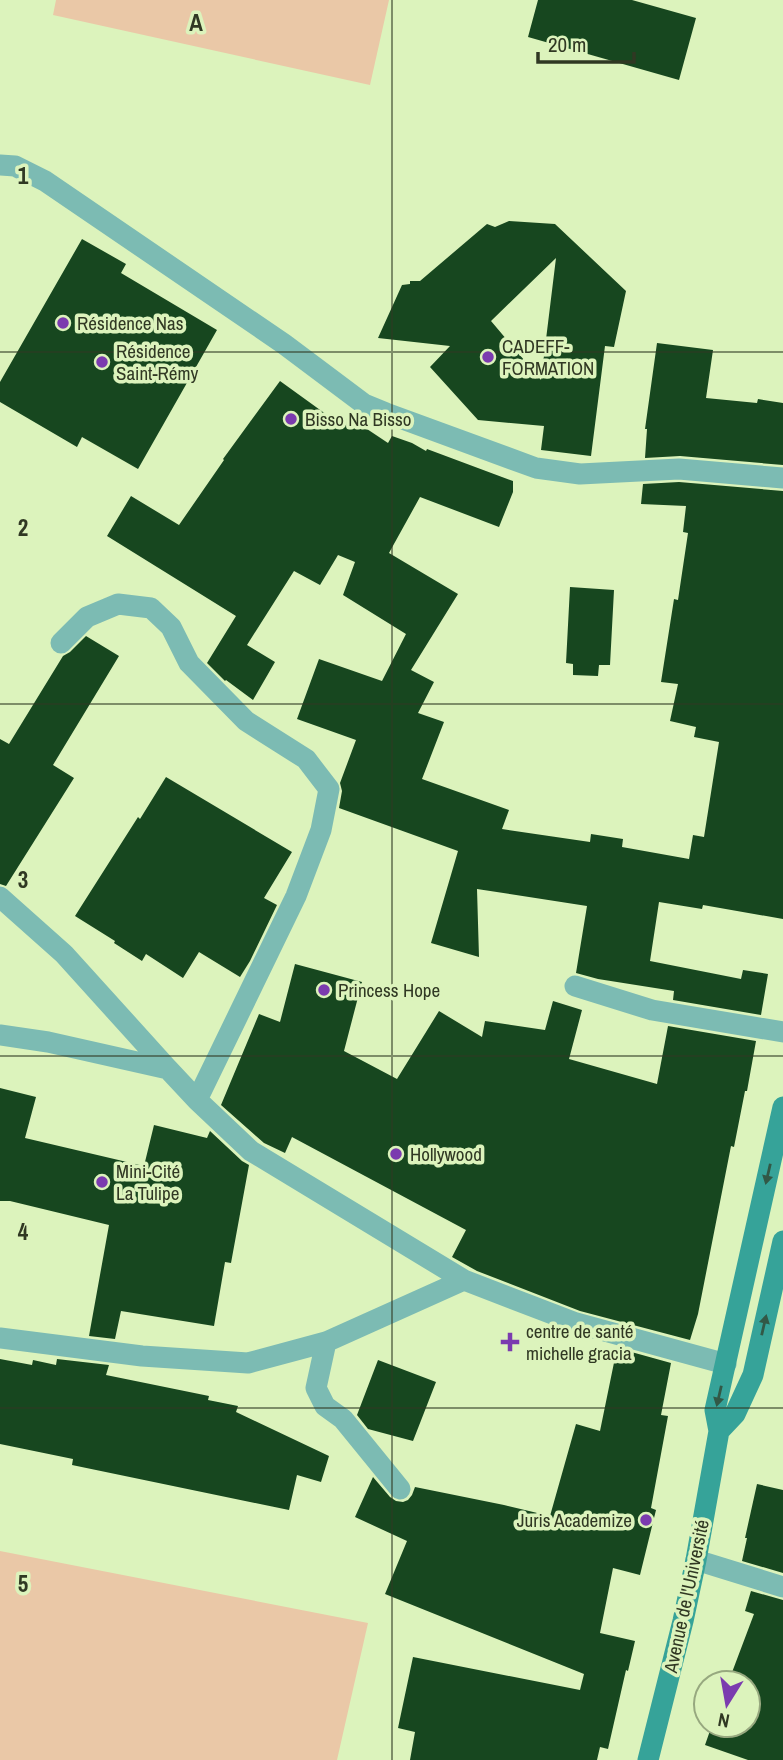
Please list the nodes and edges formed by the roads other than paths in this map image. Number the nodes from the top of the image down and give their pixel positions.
1 (0, 165) edge
2 (783, 478) edge
3 (61, 643) dead end
4 (0, 897) edge
5 (575, 986) dead end
6 (783, 1032) edge
7 (0, 1035) edge
8 (169, 1069) junction
9 (197, 1100) junction
10 (783, 1107) edge
11 (783, 1241) edge
12 (464, 1280) junction
13 (0, 1338) edge
14 (326, 1342) junction
15 (726, 1364) junction
16 (719, 1431) junction
17 (400, 1489) dead end
18 (696, 1560) junction
19 (783, 1587) edge
20 (648, 1760) edge

1 - 2 street
3 - 9 street
4 - 8 street
5 - 6 street
7 - 8 street
8 - 9 street
9 - 12 street
10 -> 15 main road, Avenue de l'Université
16 -> 11 main road
12 - 14 street
12 - 15 street
13 - 14 street
14 - 17 street
15 -> 16 main road, Avenue de l'Université
16 - 18 main road, Avenue de l'Université
18 - 19 street
18 - 20 main road, Avenue de l'Université

